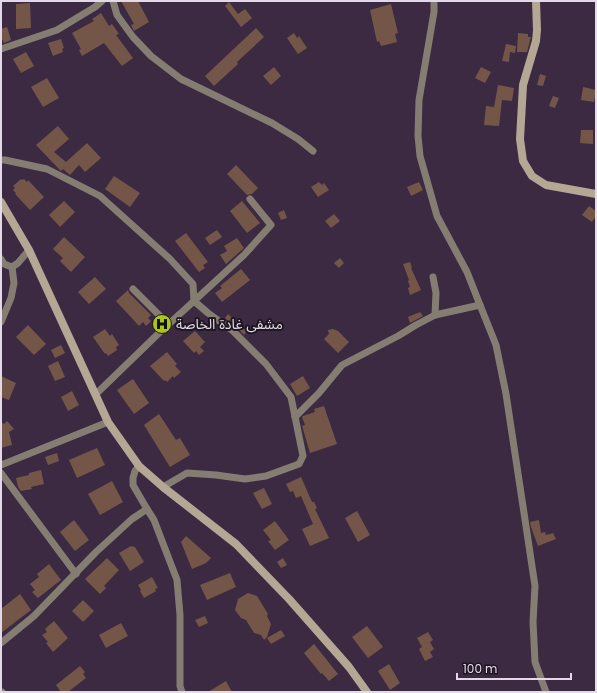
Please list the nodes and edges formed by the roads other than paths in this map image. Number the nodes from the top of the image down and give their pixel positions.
1 (102, 1) edge
2 (113, 1) edge
3 (434, 1) edge
4 (536, 1) edge
5 (1, 50) edge
6 (313, 151) dead end
7 (1, 160) edge
8 (596, 194) edge
9 (250, 199) dead end
10 (1, 202) edge
11 (29, 250) junction
12 (2, 262) edge
13 (12, 267) junction
14 (433, 277) dead end
15 (133, 289) dead end
16 (194, 301) junction
17 (480, 304) junction
18 (435, 315) junction
19 (1, 322) edge
20 (168, 324) junction
21 (96, 394) junction
22 (295, 417) junction
23 (108, 422) junction
24 (1, 465) edge
25 (139, 466) junction
26 (1, 473) edge
27 (163, 487) junction
28 (147, 509) junction
29 (76, 574) junction
30 (1, 643) edge
31 (182, 692) edge
32 (367, 692) edge
33 (546, 692) edge

1 - 5 street
2 - 6 street
3 - 17 street
4 - 8 main road
7 - 16 street
9 - 16 street
10 - 11 main road
11 - 13 street
11 - 21 main road
12 - 13 street
13 - 19 street
14 - 18 street
15 - 20 street
16 - 20 street
16 - 22 street
17 - 18 street
17 - 33 street
18 - 22 street
20 - 21 street
21 - 23 main road
22 - 27 street
23 - 24 street
23 - 25 main road
25 - 27 main road
25 - 28 street
26 - 29 street
27 - 32 main road
28 - 29 street
28 - 31 street
29 - 30 street

